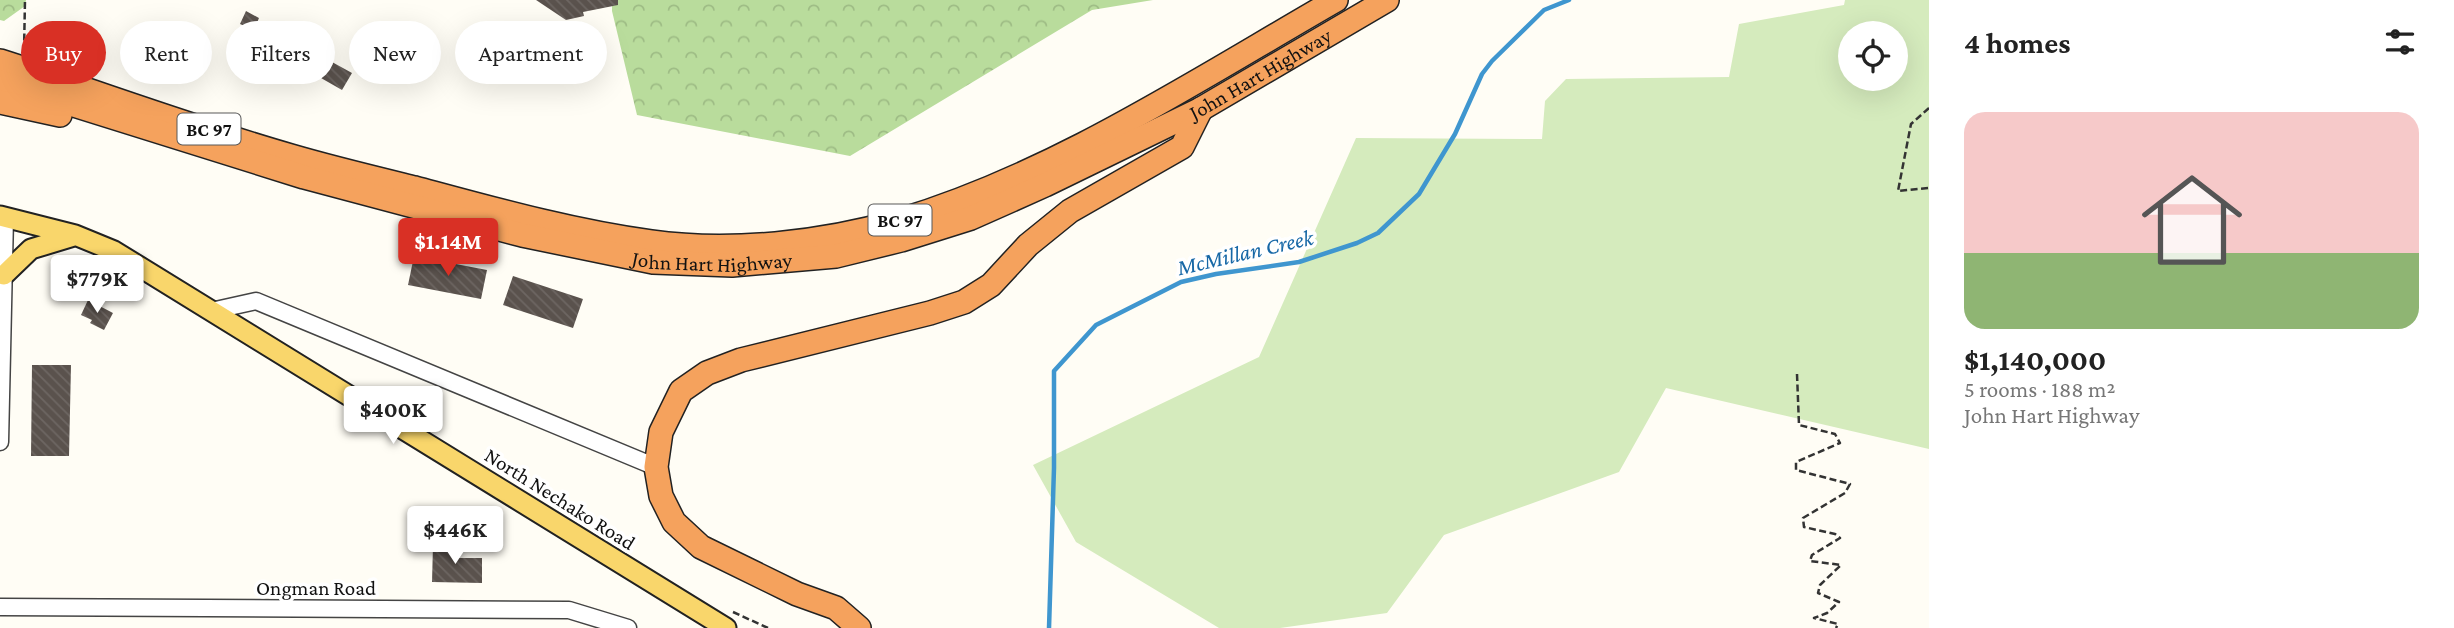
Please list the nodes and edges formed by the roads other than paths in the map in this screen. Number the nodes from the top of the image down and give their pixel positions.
1 (1336, 0) edge
2 (1387, 0) edge
3 (0, 61) edge
4 (0, 82) edge
5 (0, 102) edge
6 (1201, 110) junction
7 (132, 125) junction
8 (2, 217) edge
9 (75, 235) junction
10 (4, 275) junction
11 (211, 311) junction
12 (0, 442) edge
13 (656, 467) junction
14 (0, 607) edge
15 (628, 628) edge
16 (726, 628) edge
17 (859, 628) edge

1 - 3 highway, John Hart Highway / BC 97
2 - 6 highway, John Hart Highway / BC 97
4 - 7 highway, John Hart Highway / BC 97
5 - 7 highway
6 - 7 highway, John Hart Highway / BC 97
6 - 13 highway
8 - 9 main road, North Nechako Road
8 - 10 street
9 - 10 main road
9 - 11 main road, North Nechako Road
10 - 12 street
11 - 13 street
11 - 16 main road, North Nechako Road
13 - 17 highway
14 - 15 street, Ongman Road

